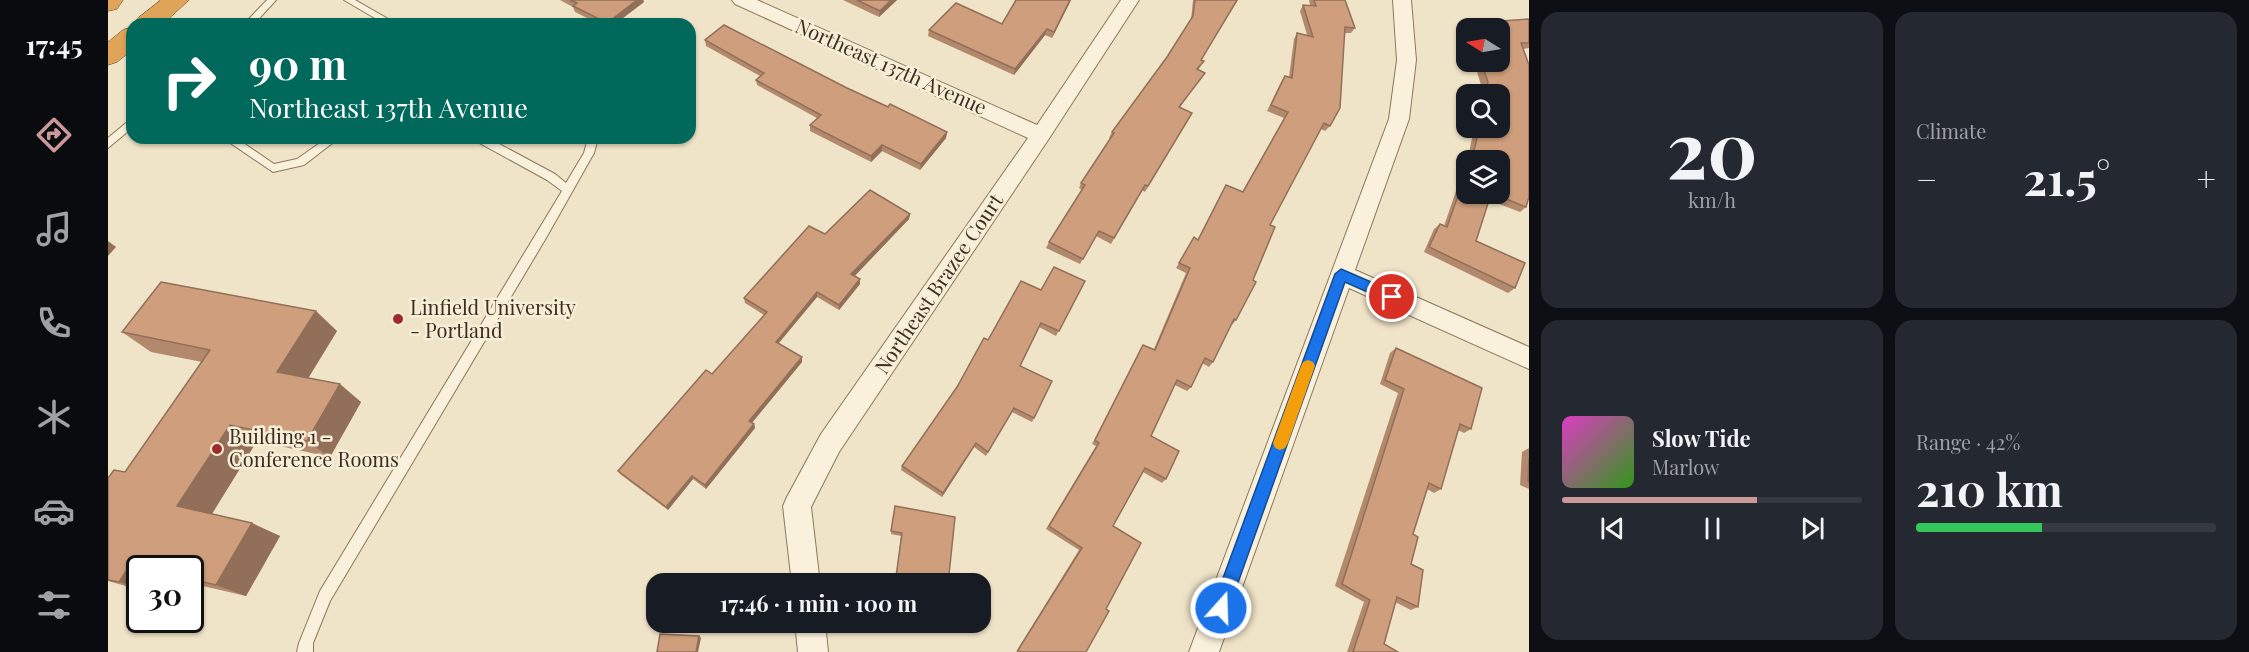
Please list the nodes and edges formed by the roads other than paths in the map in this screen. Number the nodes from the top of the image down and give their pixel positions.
1 (177, 0) edge
2 (272, 0) edge
3 (348, 0) edge
4 (741, 0) edge
5 (1130, 0) edge
6 (1402, 0) edge
7 (154, 18) edge
8 (255, 18) edge
9 (381, 18) edge
10 (126, 41) edge
11 (108, 56) edge
12 (126, 128) edge
13 (1041, 135) junction
14 (108, 144) edge
15 (237, 144) edge
16 (326, 144) edge
17 (491, 144) edge
18 (591, 144) edge
19 (568, 190) junction
20 (1341, 274) junction
21 (1529, 358) edge
22 (805, 573) edge
23 (811, 633) edge
24 (304, 652) edge
25 (813, 652) edge
26 (1204, 652) edge

1 - 7 highway
2 - 8 lane
3 - 9 lane
4 - 13 street, Northeast 137th Avenue
5 - 13 street, Northeast Brazee Court
6 - 20 street
10 - 11 highway
12 - 14 lane
13 - 22 street, Northeast Brazee Court
15 - 16 lane
17 - 19 lane
18 - 19 lane
19 - 24 lane
20 - 21 street
20 - 26 street
23 - 25 street

